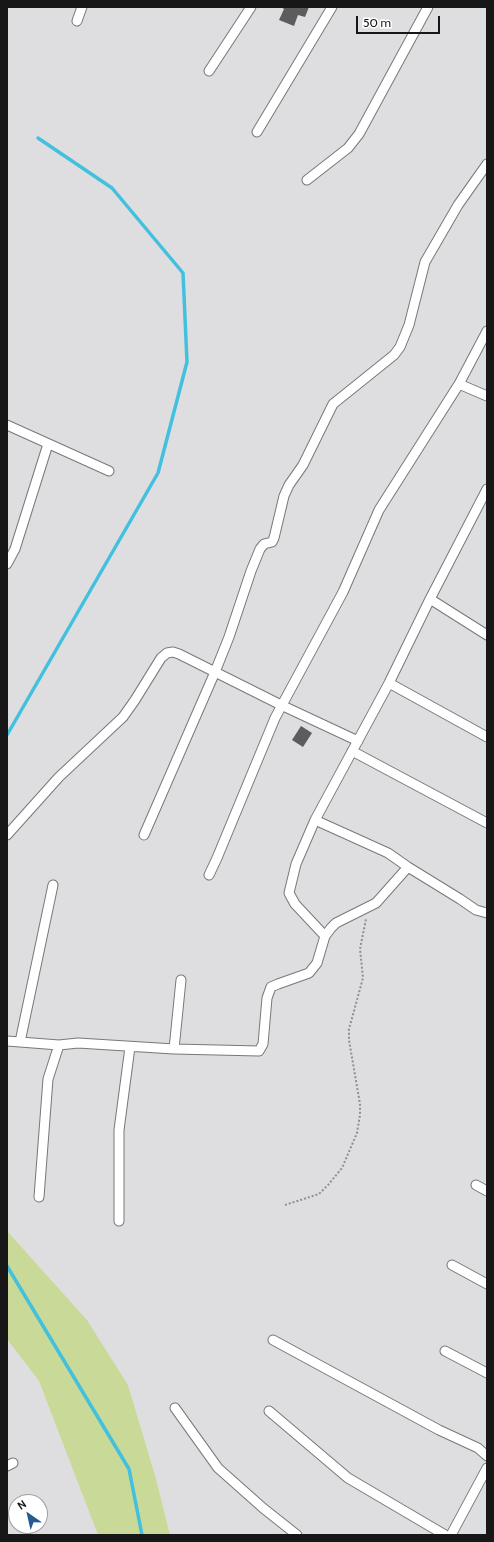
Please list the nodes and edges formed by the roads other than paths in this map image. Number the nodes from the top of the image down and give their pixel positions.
1 (82, 7) edge
2 (251, 7) edge
3 (332, 7) edge
4 (428, 7) edge
5 (76, 21) dead end
6 (209, 71) dead end
7 (257, 132) dead end
8 (487, 164) edge
9 (307, 180) dead end
10 (487, 331) edge
11 (459, 384) junction
12 (487, 396) edge
13 (7, 425) edge
14 (48, 444) junction
15 (109, 471) dead end
16 (487, 489) edge
17 (7, 564) edge
18 (430, 599) junction
19 (487, 635) edge
20 (215, 672) junction
21 (388, 683) junction
22 (281, 705) junction
23 (487, 737) edge
24 (358, 741) junction
25 (352, 751) junction
26 (315, 820) junction
27 (487, 823) edge
28 (7, 835) edge
29 (144, 835) dead end
30 (408, 868) junction
31 (209, 875) dead end
32 (53, 885) dead end
33 (487, 913) edge
34 (325, 936) junction
35 (181, 980) dead end
36 (7, 1041) edge
37 (20, 1042) junction
38 (59, 1045) junction
39 (130, 1047) junction
40 (174, 1049) junction
41 (476, 1185) dead end
42 (487, 1191) edge
43 (39, 1197) dead end
44 (119, 1221) dead end
45 (452, 1265) dead end
46 (487, 1284) edge
47 (273, 1340) dead end
48 (444, 1351) dead end
49 (487, 1373) edge
50 (175, 1408) dead end
51 (269, 1410) dead end
52 (487, 1456) edge
53 (487, 1468) edge
54 (297, 1535) edge
55 (445, 1535) edge
56 (451, 1535) edge

1 - 5 street
2 - 6 street
3 - 7 street
4 - 9 street
8 - 20 street
10 - 11 street
11 - 12 street
11 - 22 street
13 - 14 street
14 - 15 street
14 - 17 street
16 - 18 street
18 - 19 street
18 - 21 street
20 - 22 street
20 - 28 street
20 - 29 street
21 - 23 street
21 - 24 street
22 - 24 street
22 - 31 street
24 - 25 street
25 - 26 street
25 - 27 street
26 - 30 street
26 - 34 street
30 - 33 street
30 - 34 street
32 - 37 street
34 - 40 street
35 - 40 street
36 - 37 street
37 - 38 street
38 - 39 street
38 - 43 street
39 - 40 street
39 - 44 street
41 - 42 street
45 - 46 street
47 - 52 street
48 - 49 street
50 - 54 street
51 - 55 street
53 - 56 street

